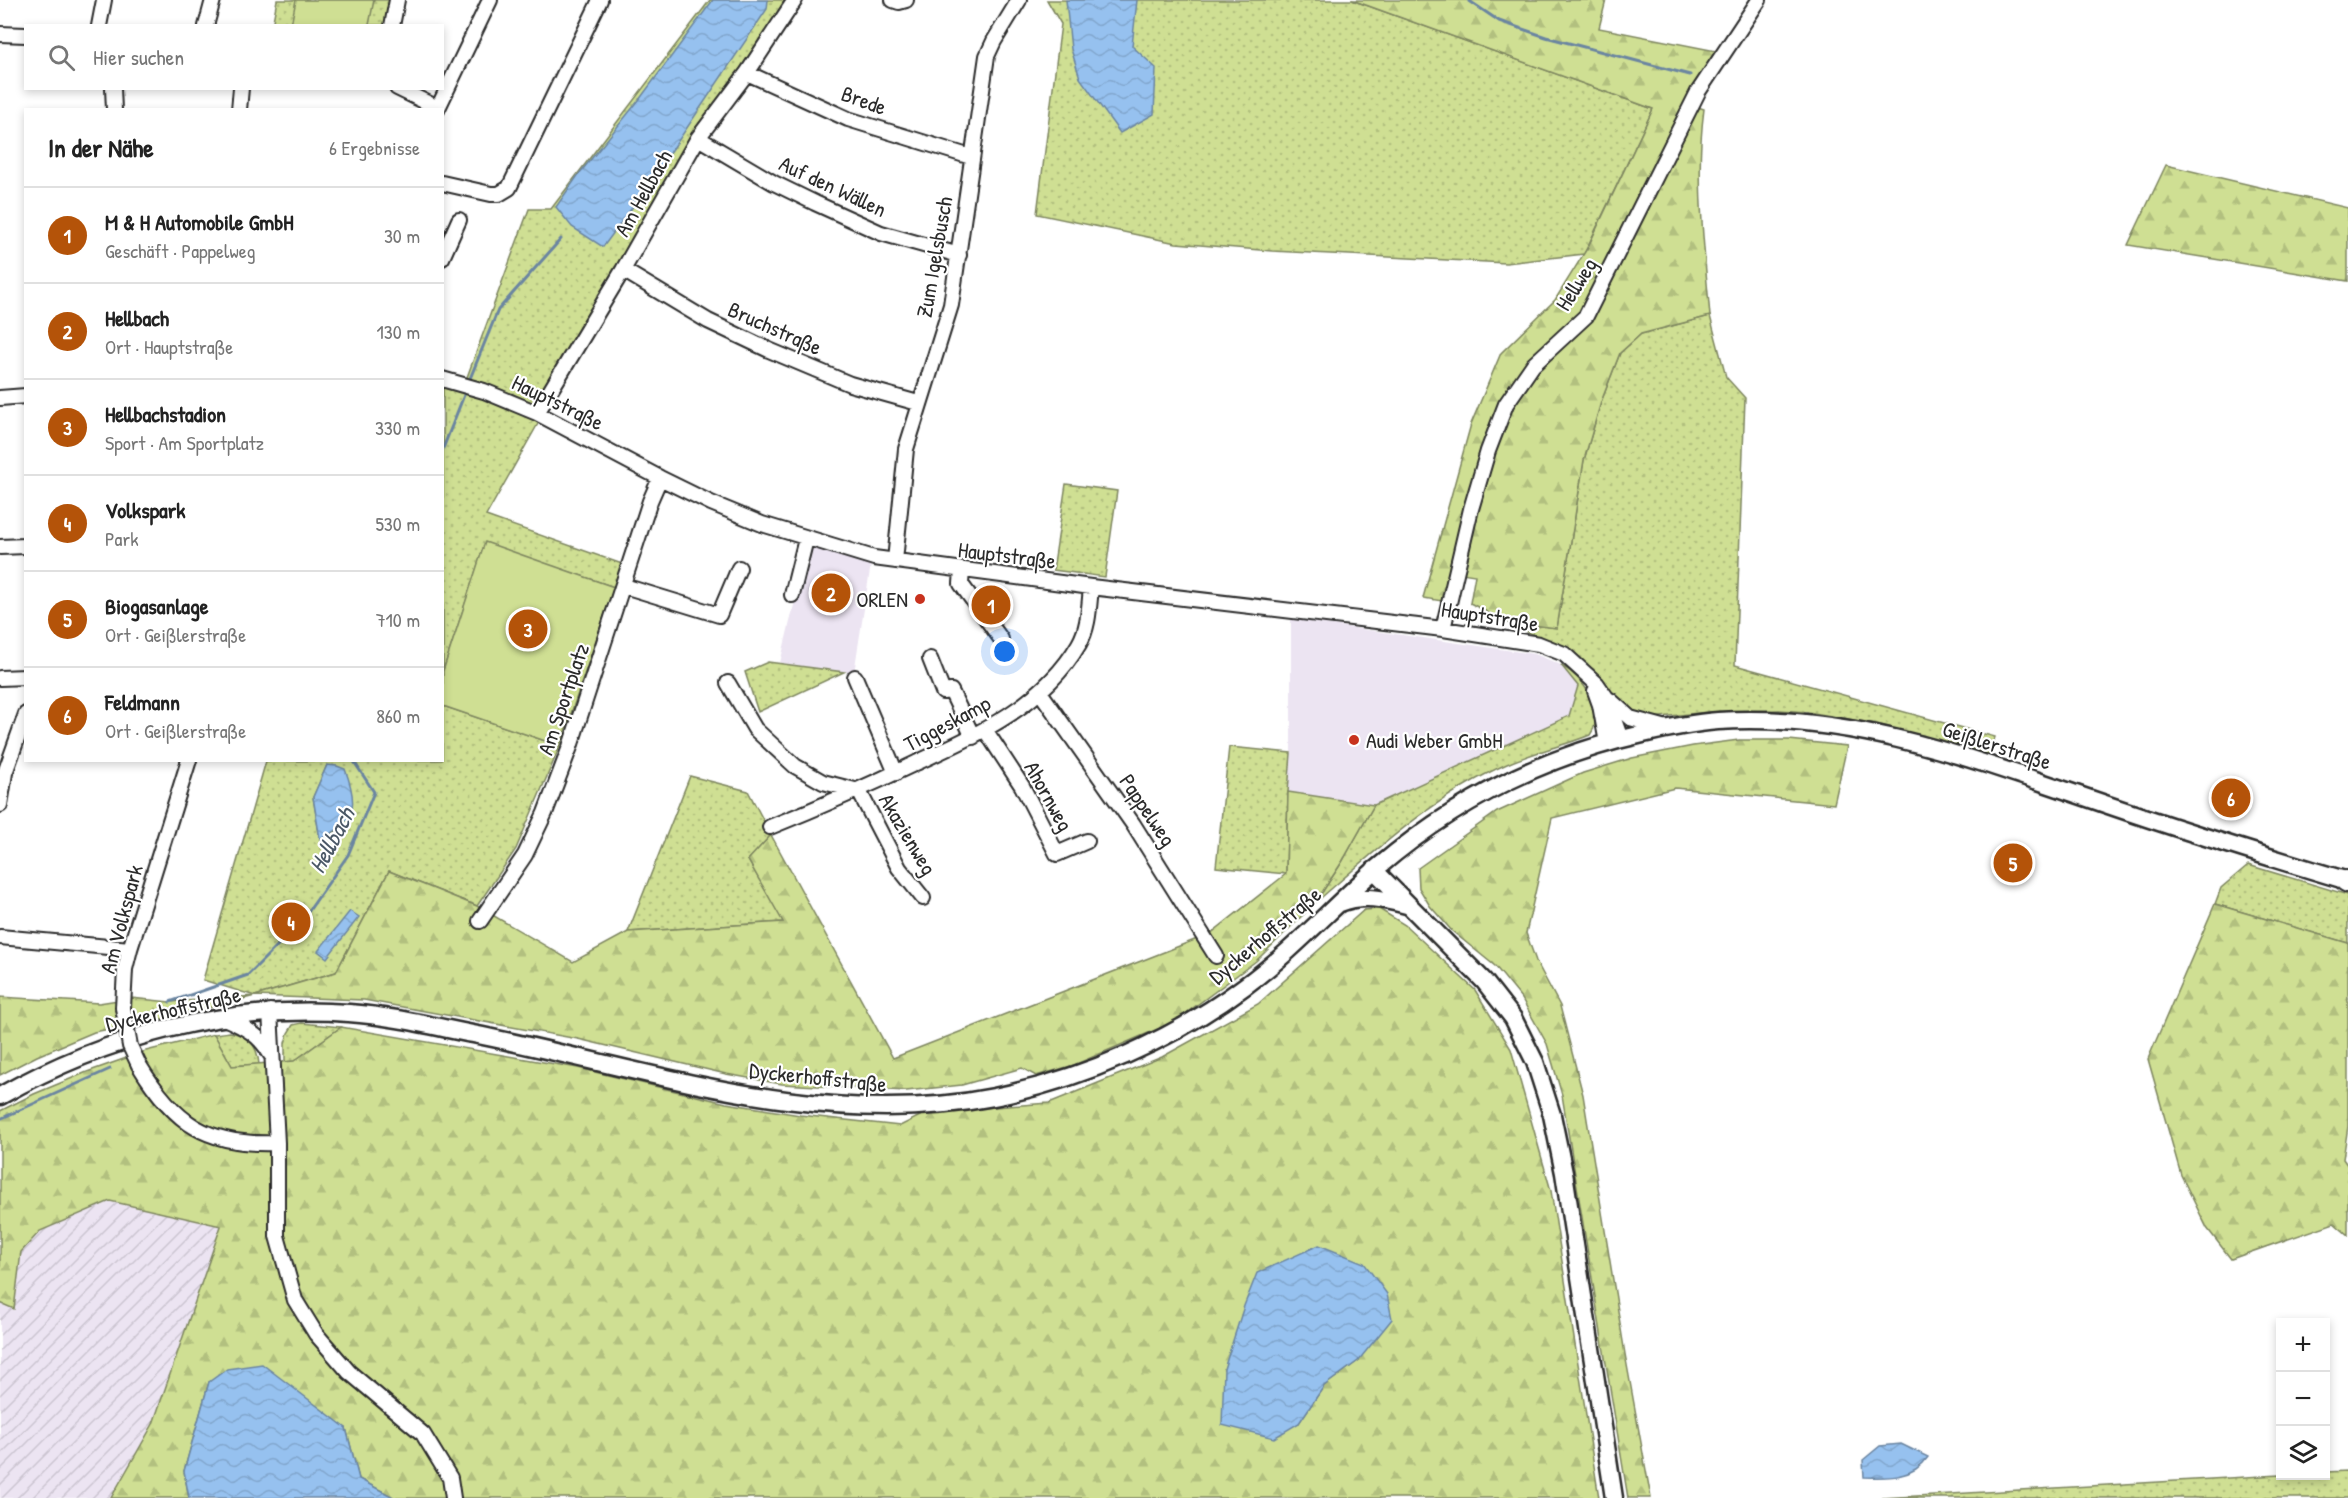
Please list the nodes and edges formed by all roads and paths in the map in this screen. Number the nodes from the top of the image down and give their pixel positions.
1 (104, 0) edge
2 (213, 0) edge
3 (397, 0) edge
4 (490, 0) edge
5 (600, 0) edge
6 (795, 0) edge
7 (893, 0) edge
8 (906, 0) edge
9 (1019, 0) edge
10 (1759, 0) edge
11 (99, 24) edge
12 (207, 24) edge
13 (392, 24) edge
14 (0, 34) edge
15 (24, 36) edge
16 (747, 73) junction
17 (113, 90) edge
18 (241, 90) edge
19 (401, 90) edge
20 (114, 108) edge
21 (239, 108) edge
22 (436, 108) edge
23 (438, 108) edge
24 (698, 138) junction
25 (971, 157) junction
26 (444, 183) edge
27 (459, 220) dead end
28 (444, 254) edge
29 (959, 255) junction
30 (623, 270) junction
31 (444, 379) edge
32 (24, 396) edge
33 (0, 398) edge
34 (918, 403) junction
35 (537, 412) junction
36 (660, 478) junction
37 (806, 539) junction
38 (24, 546) edge
39 (0, 547) edge
40 (895, 561) junction
41 (738, 568) dead end
42 (962, 570) junction
43 (624, 585) junction
44 (1091, 587) junction
45 (792, 595) dead end
46 (1443, 629) junction
47 (1001, 639) dead end
48 (930, 659) dead end
49 (24, 677) edge
50 (855, 677) dead end
51 (1590, 677) junction
52 (0, 678) edge
53 (728, 683) dead end
54 (1040, 692) junction
55 (1606, 697) junction
56 (24, 720) edge
57 (1668, 728) junction
58 (986, 731) junction
59 (973, 737) junction
60 (1614, 741) junction
61 (188, 762) edge
62 (896, 773) junction
63 (859, 791) junction
64 (0, 805) edge
65 (770, 827) dead end
66 (1087, 842) dead end
67 (1374, 870) junction
68 (2347, 882) edge
69 (923, 898) dead end
70 (1337, 905) junction
71 (1407, 905) junction
72 (480, 921) dead end
73 (0, 937) edge
74 (130, 949) junction
75 (1216, 956) dead end
76 (270, 1011) junction
77 (223, 1017) junction
78 (272, 1057) junction
79 (0, 1096) edge
80 (277, 1143) junction
81 (453, 1498) edge
82 (1614, 1498) edge

1 - 11 street
2 - 12 street
3 - 13 street
4 - 23 street
5 - 26 street
6 - 16 street, Am Hellbach
7 - 8 street
9 - 25 street, Zum Igelsbusch
10 - 46 street, Hellweg
14 - 15 street
16 - 24 street, Am Hellbach
16 - 25 street, Brede
17 - 20 street
18 - 21 street
19 - 22 street
24 - 29 street, Auf den Wällen
24 - 30 street, Am Hellbach
25 - 29 street, Zum Igelsbusch
27 - 28 street
29 - 34 street, Zum Igelsbusch
30 - 34 street, Bruchstraße
30 - 35 street, Am Hellbach
31 - 35 street, Hauptstraße
32 - 33 street
34 - 40 street, Zum Igelsbusch
35 - 36 street, Hauptstraße
36 - 37 street, Hauptstraße
36 - 43 street, Am Sportplatz
37 - 40 street, Hauptstraße
37 - 45 street
38 - 39 street
40 - 42 street, Hauptstraße
41 - 43 street
42 - 44 street, Hauptstraße
42 - 47 street
43 - 72 street, Am Sportplatz
44 - 46 street, Hauptstraße
44 - 54 street, Tiggeskamp
46 - 51 street, Hauptstraße
48 - 59 street
49 - 52 street
50 - 62 street, Akazienweg
51 - 55 street, Hauptstraße
51 - 60 street, Hauptstraße
53 - 63 street
54 - 58 street, Tiggeskamp
54 - 75 street, Pappelweg
55 - 57 street
55 - 60 street, Hauptstraße
56 - 64 street
57 - 60 main road, Geißlerstraße
57 - 68 main road, Geißlerstraße
58 - 59 street, Tiggeskamp
58 - 66 street, Ahornweg
59 - 62 street, Tiggeskamp
60 - 67 main road, Dyckerhoffstraße
61 - 74 street, Am Volkspark
62 - 63 street, Tiggeskamp
63 - 65 street, Tiggeskamp
63 - 69 street, Akazienweg
67 - 70 main road, Dyckerhoffstraße
67 - 71 main road
70 - 71 main road
70 - 76 main road, Dyckerhoffstraße
71 - 82 main road
73 - 74 street
74 - 80 street, Am Volkspark, bridge
76 - 77 main road, Dyckerhoffstraße
76 - 78 street
77 - 78 street
77 - 79 main road, Dyckerhoffstraße
78 - 80 street
80 - 81 street

